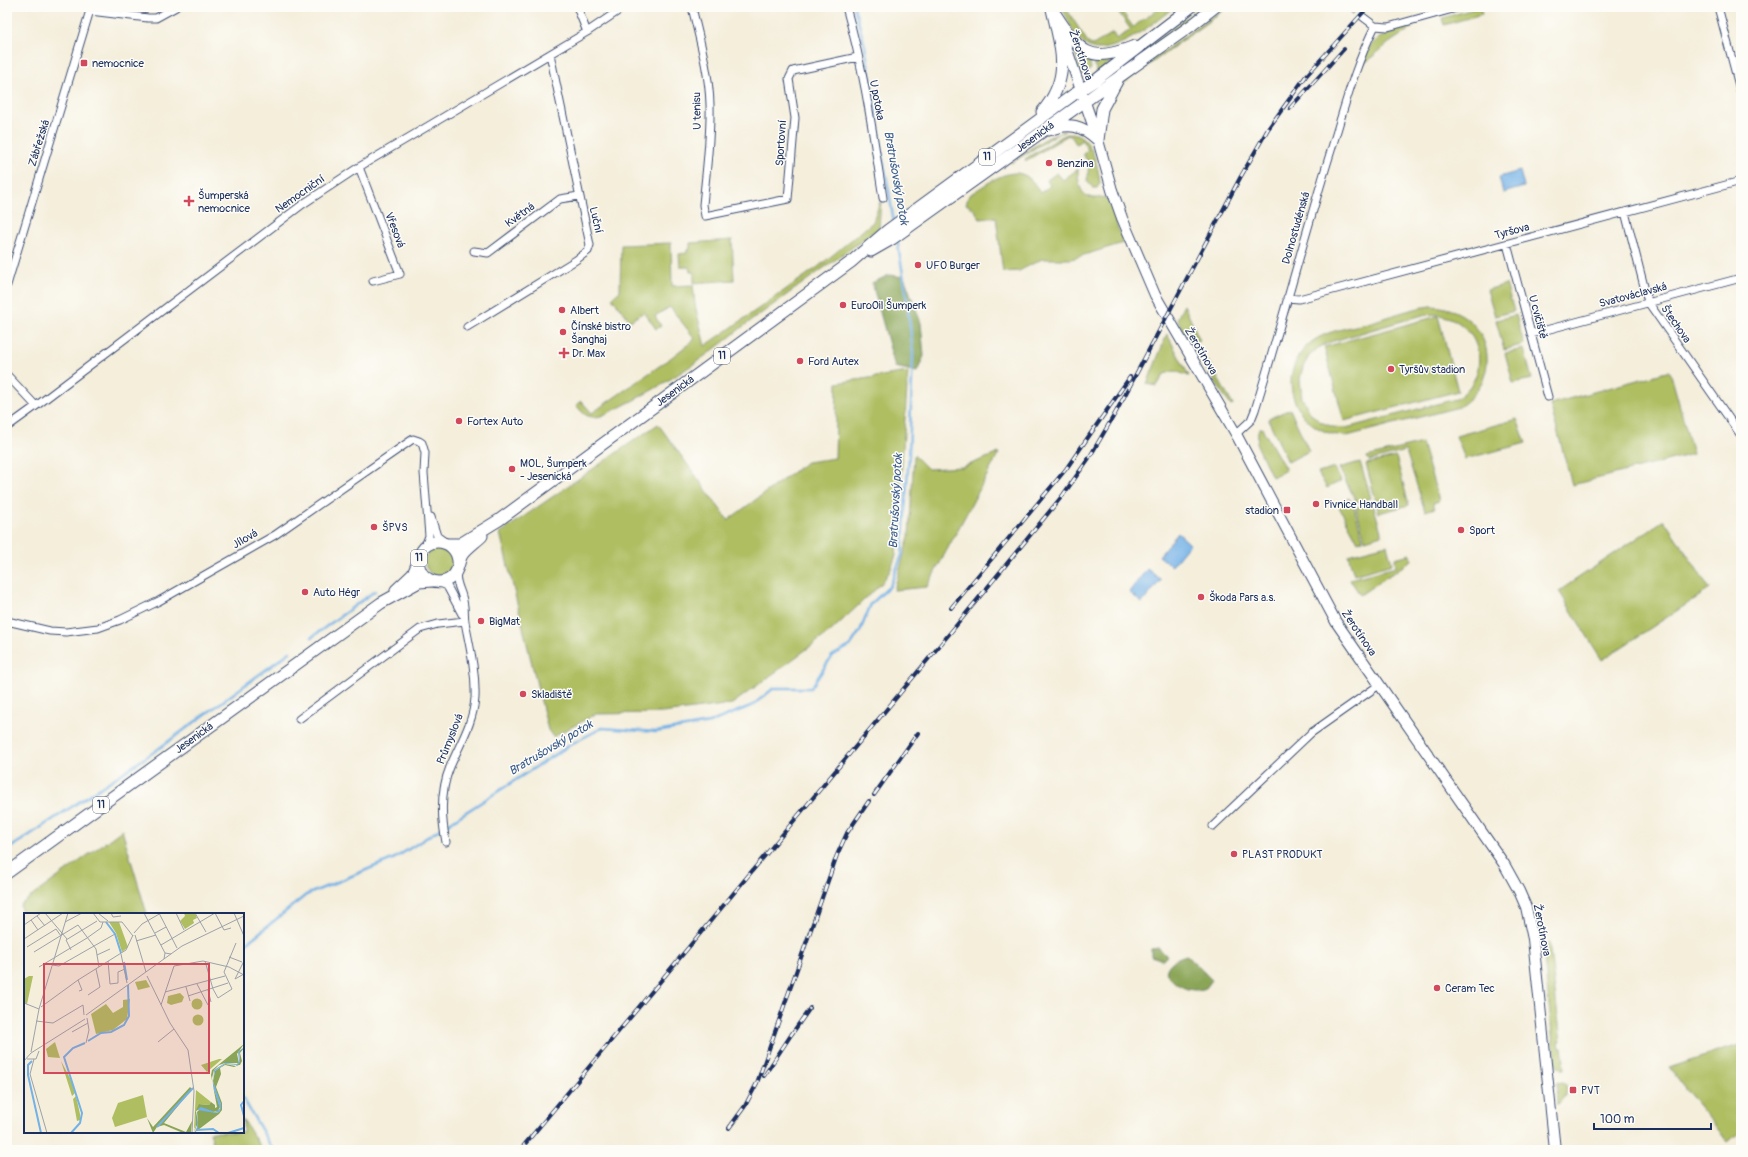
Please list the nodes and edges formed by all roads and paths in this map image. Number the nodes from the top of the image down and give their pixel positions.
1 (176, 7) edge
2 (577, 7) edge
3 (624, 7) edge
4 (692, 7) edge
5 (846, 7) edge
6 (1191, 7) edge
7 (1215, 7) edge
8 (1460, 7) edge
9 (1718, 7) edge
10 (1052, 8) edge
11 (91, 9) edge
12 (1363, 17) tunnel mouth
13 (1375, 26) junction
14 (588, 32) junction
15 (1147, 42) junction
16 (550, 54) junction
17 (858, 57) junction
18 (1120, 76) junction
19 (1080, 90) junction
20 (1741, 93) edge
21 (1084, 101) junction
22 (1031, 125) junction
23 (1037, 135) junction
24 (1098, 140) junction
25 (358, 167) junction
26 (1741, 181) edge
27 (579, 196) junction
28 (883, 198) dead end
29 (1625, 212) junction
30 (705, 216) joint
31 (1507, 244) junction
32 (474, 251) dead end
33 (852, 262) junction
34 (1741, 278) edge
35 (373, 281) dead end
36 (7, 285) edge
37 (1287, 298) junction
38 (1648, 302) junction
39 (467, 327) dead end
40 (1532, 334) junction
41 (7, 375) edge
42 (1548, 397) dead end
43 (36, 406) junction
44 (7, 427) edge
45 (1236, 434) junction
46 (1740, 434) dead end
47 (427, 502) junction
48 (499, 520) junction
49 (448, 544) junction
50 (424, 548) junction
51 (418, 560) junction
52 (458, 568) junction
53 (434, 581) junction
54 (381, 603) junction
55 (7, 621) edge
56 (465, 621) junction
57 (1380, 685) junction
58 (299, 719) dead end
59 (1213, 826) dead end
60 (445, 838) dead end
61 (7, 873) edge
62 (1555, 1150) edge

1 - 11 street
2 - 14 street
3 - 14 street, Nemocniční
4 - 30 street, U tenisu
5 - 17 street, U potoka
6 - 15 main road, Jesenická / 11
7 - 18 main road, Jesenická / 11
8 - 13 street
9 - 20 street
10 - 15 main road
10 - 19 street, Žerotínova
10 - 22 main road
11 - 36 street, Zábřežská
12 - 13 street
13 - 37 street, Dolnostudénská
14 - 16 street, Nemocniční
15 - 19 main road, Jesenická / 11
16 - 25 street, Nemocniční
16 - 27 street, Luční
17 - 28 street, U potoka
17 - 30 street, Sportovní
18 - 21 main road, Jesenická / 11
18 - 24 main road
19 - 21 street, Žerotínova
19 - 22 main road, Jesenická / 11
21 - 23 main road, Jesenická / 11
21 - 24 street, Žerotínova
22 - 33 main road, Jesenická / 11
23 - 24 main road
23 - 33 main road, Jesenická / 11
24 - 45 street, Žerotínova
25 - 35 street, Vřesová
25 - 43 street, Nemocniční
26 - 29 street, Tyršova
27 - 32 street, Květná
27 - 39 street, Luční
29 - 31 street, Tyršova
29 - 38 street, Štechova
31 - 37 street, Tyršova
31 - 40 street, U cvičiště
33 - 48 main road, Jesenická / 11
34 - 38 street, Svatováclavská
37 - 45 street, Dolnostudénská
38 - 40 street, Svatováclavská
38 - 46 street, Štechova
40 - 42 street, U cvičiště
41 - 43 street
43 - 44 street, Nemocniční
45 - 57 street, Žerotínova
47 - 49 street, Jílová
47 - 50 street, Jílová
47 - 55 street, Jílová
48 - 49 main road, Jesenická / 11
48 - 52 main road, Jesenická / 11
49 - 50 main road, Jesenická / 11
49 - 52 main road
50 - 51 main road, Jesenická / 11
51 - 53 main road, 11
51 - 54 main road, Jesenická / 11
52 - 53 main road, Jesenická / 11
52 - 56 street, Průmyslová
53 - 54 main road, Jesenická / 11
53 - 56 street, Průmyslová
54 - 61 main road, Jesenická / 11
56 - 58 street
56 - 60 street, Průmyslová
57 - 59 street
57 - 62 street, Žerotínova

